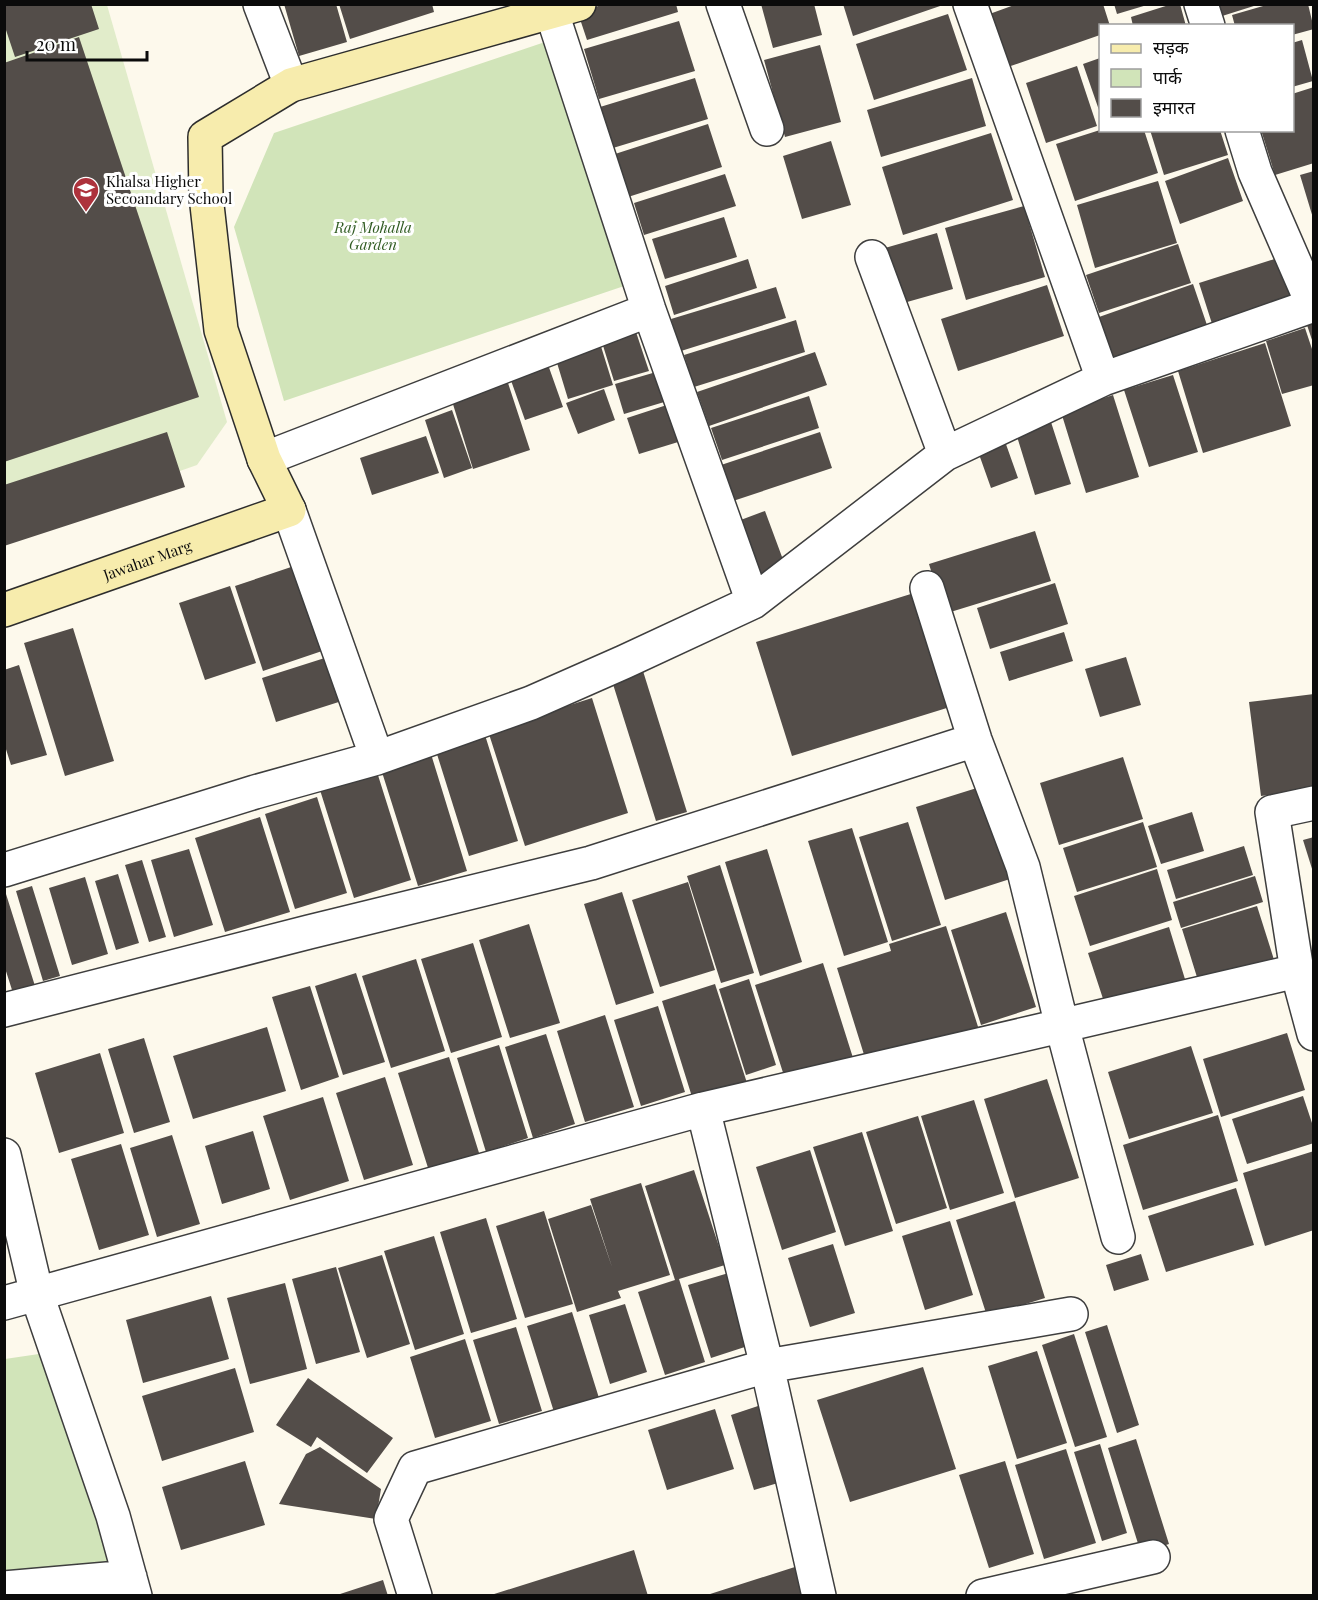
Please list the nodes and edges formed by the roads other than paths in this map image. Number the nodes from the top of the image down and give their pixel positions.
1 (260, 4) edge
2 (723, 4) edge
3 (970, 4) edge
4 (1201, 4) edge
5 (560, 7) edge
6 (1207, 24) edge
7 (291, 85) junction
8 (767, 129) dead end
9 (1243, 132) edge
10 (872, 257) dead end
11 (1313, 305) edge
12 (649, 310) junction
13 (1103, 379) junction
14 (945, 454) junction
15 (264, 459) junction
16 (289, 510) junction
17 (927, 588) dead end
18 (753, 602) junction
19 (4, 610) edge
20 (975, 740) junction
21 (377, 758) junction
22 (1314, 803) edge
23 (4, 870) edge
24 (1297, 971) junction
25 (4, 1010) edge
26 (1062, 1026) junction
27 (1314, 1034) edge
28 (702, 1108) junction
29 (4, 1155) edge
30 (1118, 1237) dead end
31 (37, 1295) junction
32 (4, 1303) edge
33 (1071, 1314) dead end
34 (767, 1366) junction
35 (1153, 1557) dead end
36 (133, 1586) edge
37 (4, 1588) edge
38 (415, 1596) edge
39 (819, 1596) edge
40 (982, 1596) edge

1 - 7 street
2 - 8 street
3 - 13 street
4 - 6 street
5 - 7 street
5 - 12 street
7 - 15 street
9 - 11 street
10 - 14 street
11 - 13 street
12 - 15 street
12 - 18 street
13 - 14 street
14 - 18 street
15 - 16 street
16 - 19 street, Jawahar Marg
16 - 21 street
17 - 20 street
18 - 21 street
20 - 25 street
20 - 26 street
21 - 23 street
22 - 24 street
24 - 26 street
24 - 27 street
26 - 28 street
26 - 30 street
28 - 31 street
28 - 34 street
29 - 31 street
31 - 32 street
31 - 36 street
33 - 34 street
34 - 38 street
34 - 39 street
35 - 40 street
36 - 37 street

